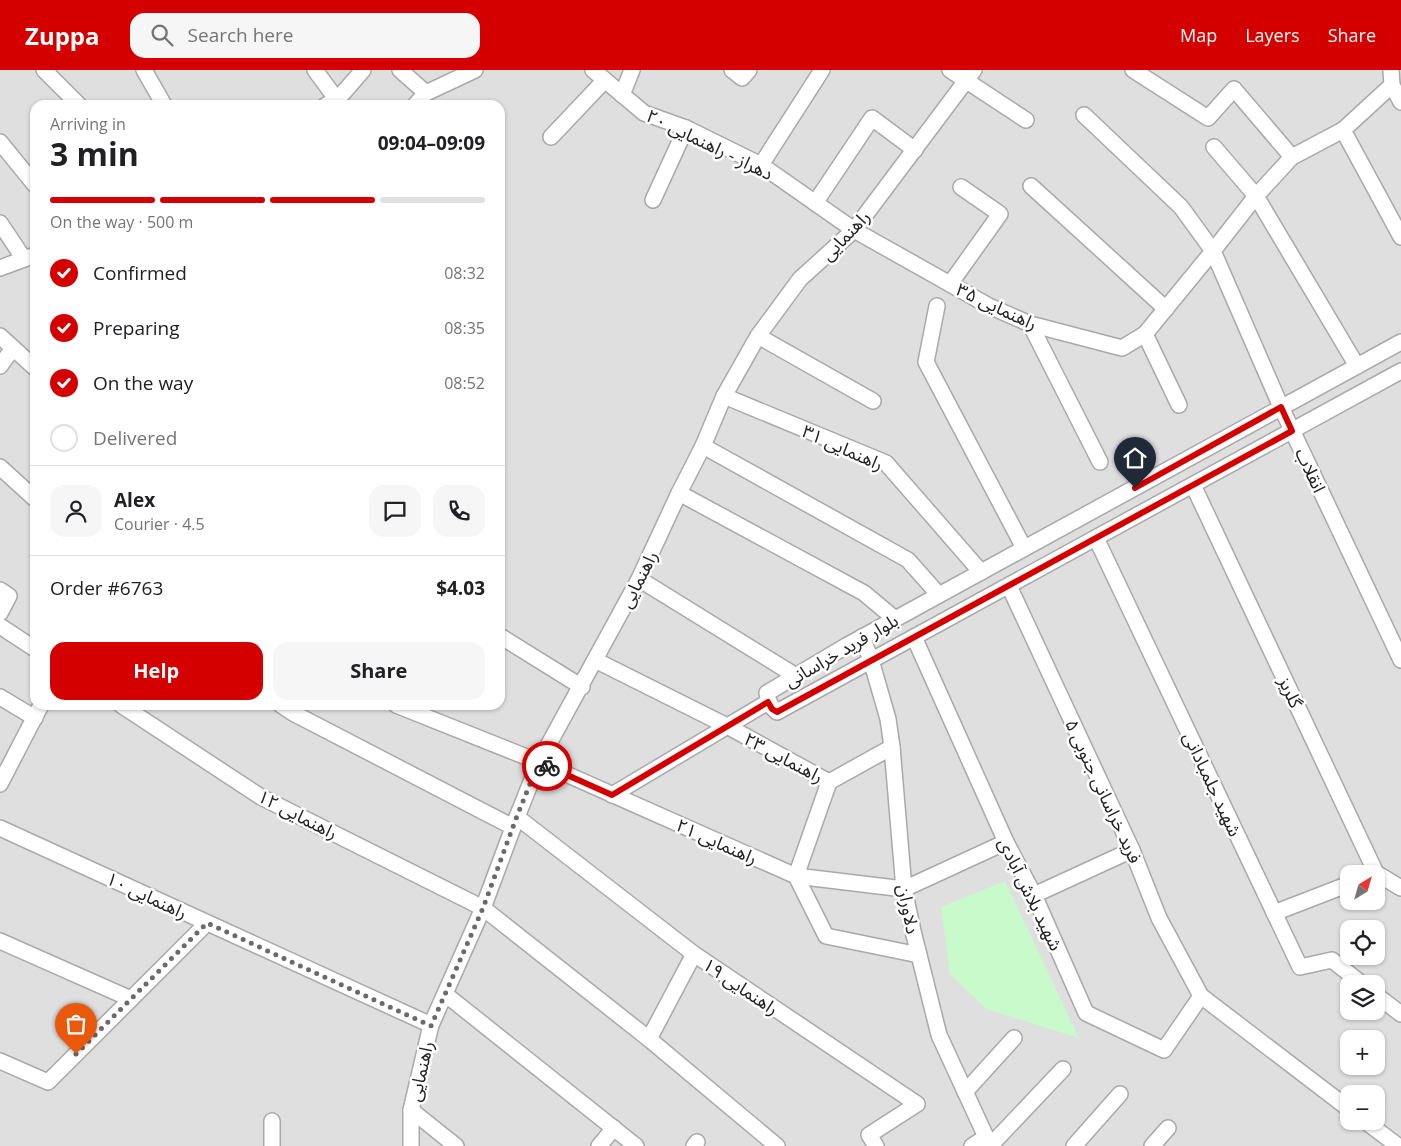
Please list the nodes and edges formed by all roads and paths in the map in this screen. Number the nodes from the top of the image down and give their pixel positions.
1 (44, 70) edge
2 (144, 70) edge
3 (315, 70) edge
4 (364, 70) edge
5 (400, 70) edge
6 (475, 70) edge
7 (593, 70) edge
8 (632, 70) edge
9 (732, 70) edge
10 (749, 70) edge
11 (822, 70) edge
12 (950, 70) edge
13 (1133, 70) edge
14 (1392, 70) edge
15 (970, 76) edge
16 (604, 80) junction
17 (1392, 86) junction
18 (426, 93) junction
19 (622, 94) junction
20 (74, 100) edge
21 (161, 100) edge
22 (331, 100) edge
23 (334, 100) edge
24 (420, 100) edge
25 (1401, 102) edge
26 (1084, 115) dead end
27 (1026, 120) dead end
28 (686, 128) junction
29 (1342, 130) junction
30 (551, 137) dead end
31 (0, 142) edge
32 (1214, 147) dead end
33 (916, 150) junction
34 (1292, 157) junction
35 (761, 165) junction
36 (30, 180) edge
37 (1031, 186) dead end
38 (961, 187) dead end
39 (1256, 196) junction
40 (653, 200) dead end
41 (815, 203) junction
42 (0, 222) edge
43 (854, 230) junction
44 (1401, 237) edge
45 (1213, 251) junction
46 (29, 257) edge
47 (0, 268) edge
48 (950, 284) junction
49 (938, 306) dead end
50 (1166, 309) junction
51 (1030, 324) junction
52 (1145, 334) junction
53 (0, 336) edge
54 (758, 336) junction
55 (1401, 342) edge
56 (13, 348) junction
57 (30, 363) edge
58 (0, 366) edge
59 (1357, 366) junction
60 (1401, 371) edge
61 (724, 396) junction
62 (874, 401) dead end
63 (1179, 405) dead end
64 (1281, 407) junction
65 (1292, 431) junction
66 (703, 446) junction
67 (1100, 462) dead end
68 (0, 467) edge
69 (1193, 485) junction
70 (679, 493) junction
71 (30, 494) edge
72 (1096, 538) junction
73 (1024, 548) junction
74 (981, 572) junction
75 (639, 579) junction
76 (1009, 586) junction
77 (0, 590) edge
78 (939, 595) junction
79 (0, 614) edge
80 (895, 619) junction
81 (0, 626) edge
82 (862, 637) junction
83 (914, 637) junction
84 (505, 639) edge
85 (30, 646) edge
86 (595, 660) junction
87 (871, 660) junction
88 (1401, 660) edge
89 (796, 676) junction
90 (582, 686) junction
91 (0, 697) edge
92 (768, 702) junction
93 (30, 709) edge
94 (129, 710) edge
95 (295, 710) edge
96 (409, 710) edge
97 (38, 712) edge
98 (727, 726) junction
99 (892, 747) junction
100 (539, 762) junction
101 (830, 782) junction
102 (0, 784) edge
103 (612, 795) junction
104 (515, 822) junction
105 (0, 828) edge
106 (1006, 842) junction
107 (1132, 850) junction
108 (1371, 865) edge
109 (796, 876) junction
110 (1385, 879) edge
111 (1340, 887) edge
112 (1401, 888) edge
113 (904, 889) junction
114 (1034, 895) junction
115 (483, 908) junction
116 (1274, 913) junction
117 (207, 923) junction
118 (0, 941) edge
119 (694, 954) junction
120 (919, 955) junction
121 (1351, 975) edge
122 (445, 994) junction
123 (1201, 996) junction
124 (131, 999) junction
125 (1385, 1002) edge
126 (1401, 1014) edge
127 (431, 1026) junction
128 (1014, 1038) dead end
129 (649, 1039) junction
130 (0, 1061) edge
131 (1064, 1069) dead end
132 (965, 1092) junction
133 (1120, 1094) dead end
134 (1340, 1102) edge
135 (411, 1110) junction
136 (272, 1121) dead end
137 (614, 1128) junction
138 (1168, 1128) dead end
139 (1377, 1130) edge
140 (760, 1141) edge
141 (990, 1142) edge
142 (272, 1146) edge
143 (411, 1146) edge
144 (456, 1146) edge
145 (599, 1146) edge
146 (636, 1146) edge
147 (777, 1146) edge
148 (876, 1146) edge
149 (972, 1146) edge
150 (1074, 1146) edge
151 (1152, 1146) edge
152 (1398, 1146) edge

1 - 20 street
2 - 21 street
3 - 22 street
4 - 23 street
5 - 18 street
6 - 18 street
7 - 16 street, دهراز - راهنمایی ۲۰
8 - 19 street
9 - 10 street
11 - 35 street
12 - 15 street
13 - 34 street
14 - 17 street
15 - 27 street
15 - 33 street, راهنمایی
16 - 19 street, دهراز - راهنمایی ۲۰
16 - 30 street
17 - 25 street
17 - 29 street
18 - 24 street
19 - 28 street, دهراز - راهنمایی ۲۰
26 - 45 street, انقلاب
28 - 35 street, دهراز - راهنمایی ۲۰
28 - 40 street
29 - 34 street
29 - 44 street
31 - 36 street
32 - 39 street
33 - 41 street
33 - 43 street, راهنمایی
34 - 39 street
35 - 41 street, دهراز - راهنمایی ۲۰
37 - 50 street
38 - 48 street
39 - 45 street
39 - 59 street
41 - 43 street, دهراز - راهنمایی ۲۰
42 - 46 street
43 - 48 street, راهنمایی ۳۵
43 - 54 street, راهنمایی
45 - 50 street, راهنمایی ۳۵
45 - 64 street, انقلاب
46 - 47 street
48 - 51 street, راهنمایی ۳۵
49 - 73 street
50 - 52 street, راهنمایی ۳۵
51 - 52 street, راهنمایی ۳۵
51 - 67 street
52 - 63 street
53 - 56 street
54 - 61 street, راهنمایی
54 - 62 street
55 - 59 street, بلوار فرید خراسانی
56 - 57 street
56 - 58 street
59 - 64 street, بلوار فرید خراسانی
60 - 65 street, بلوار فرید خراسانی
61 - 66 street, راهنمایی
61 - 74 street, راهنمایی ۳۱
64 - 65 street, انقلاب
64 - 73 street, بلوار فرید خراسانی
65 - 69 street, بلوار فرید خراسانی
65 - 88 street, انقلاب
66 - 70 street, راهنمایی
66 - 78 street
68 - 71 street
69 - 72 street, بلوار فرید خراسانی
69 - 108 street, گلریز
70 - 75 street, راهنمایی
70 - 80 street
72 - 76 street, بلوار فرید خراسانی
72 - 116 street, شهید جلمبادانی
73 - 74 street, بلوار فرید خراسانی
74 - 78 street, بلوار فرید خراسانی
75 - 86 street, راهنمایی
75 - 89 street
76 - 83 street, بلوار فرید خراسانی
76 - 107 street, فرید خراسانی جنوبی ۵
77 - 79 street
78 - 80 street, بلوار فرید خراسانی
80 - 82 street, بلوار فرید خراسانی
81 - 85 street
82 - 87 street, دلاوران
82 - 89 street, بلوار فرید خراسانی
83 - 87 street, بلوار فرید خراسانی
83 - 106 street, شهید بلاش آبادی
84 - 90 street
86 - 90 street, راهنمایی
86 - 98 street, راهنمایی ۲۳
87 - 92 street, بلوار فرید خراسانی
87 - 99 street, دلاوران
89 - 92 street, بلوار فرید خراسانی
90 - 100 street, راهنمایی
91 - 93 street
92 - 98 street
94 - 115 street, راهنمایی ۱۲
95 - 104 street, راهنمایی ۱۹
96 - 100 street, راهنمایی ۲۱
97 - 102 street
98 - 101 street, راهنمایی ۲۳
98 - 103 street
99 - 101 street, راهنمایی ۲۳
99 - 113 street, دلاوران
100 - 103 street, راهنمایی ۲۱
100 - 104 street, راهنمایی
101 - 109 street
103 - 109 street, راهنمایی ۲۱
104 - 115 street, راهنمایی
104 - 119 street, راهنمایی ۱۹
105 - 117 street, راهنمایی ۱۰
106 - 113 street
106 - 114 street, شهید بلاش آبادی
107 - 114 street
107 - 123 street, فرید خراسانی جنوبی ۵
109 - 113 street, راهنمایی ۲۱
109 - 120 street
110 - 112 street, گلریز
111 - 116 street
113 - 120 street, دلاوران
114 - 123 street, شهید بلاش آبادی
115 - 122 street, راهنمایی
115 - 129 street, راهنمایی ۱۲
116 - 121 street, شهید جلمبادانی
117 - 124 street
117 - 127 street, راهنمایی ۱۰
118 - 124 street
119 - 129 street
119 - 148 street, راهنمایی ۱۹
120 - 132 street, دلاوران
122 - 127 street, راهنمایی
122 - 137 street
123 - 134 street
124 - 130 street
125 - 126 street
127 - 135 street, راهنمایی
128 - 132 street
129 - 140 street, راهنمایی ۱۲
131 - 141 street
132 - 141 street, دلاوران
133 - 150 street
135 - 143 street, راهنمایی
135 - 144 street
136 - 142 street
137 - 145 street
137 - 146 street
138 - 151 street
139 - 152 street
140 - 147 street, راهنمایی ۱۲
141 - 149 street

